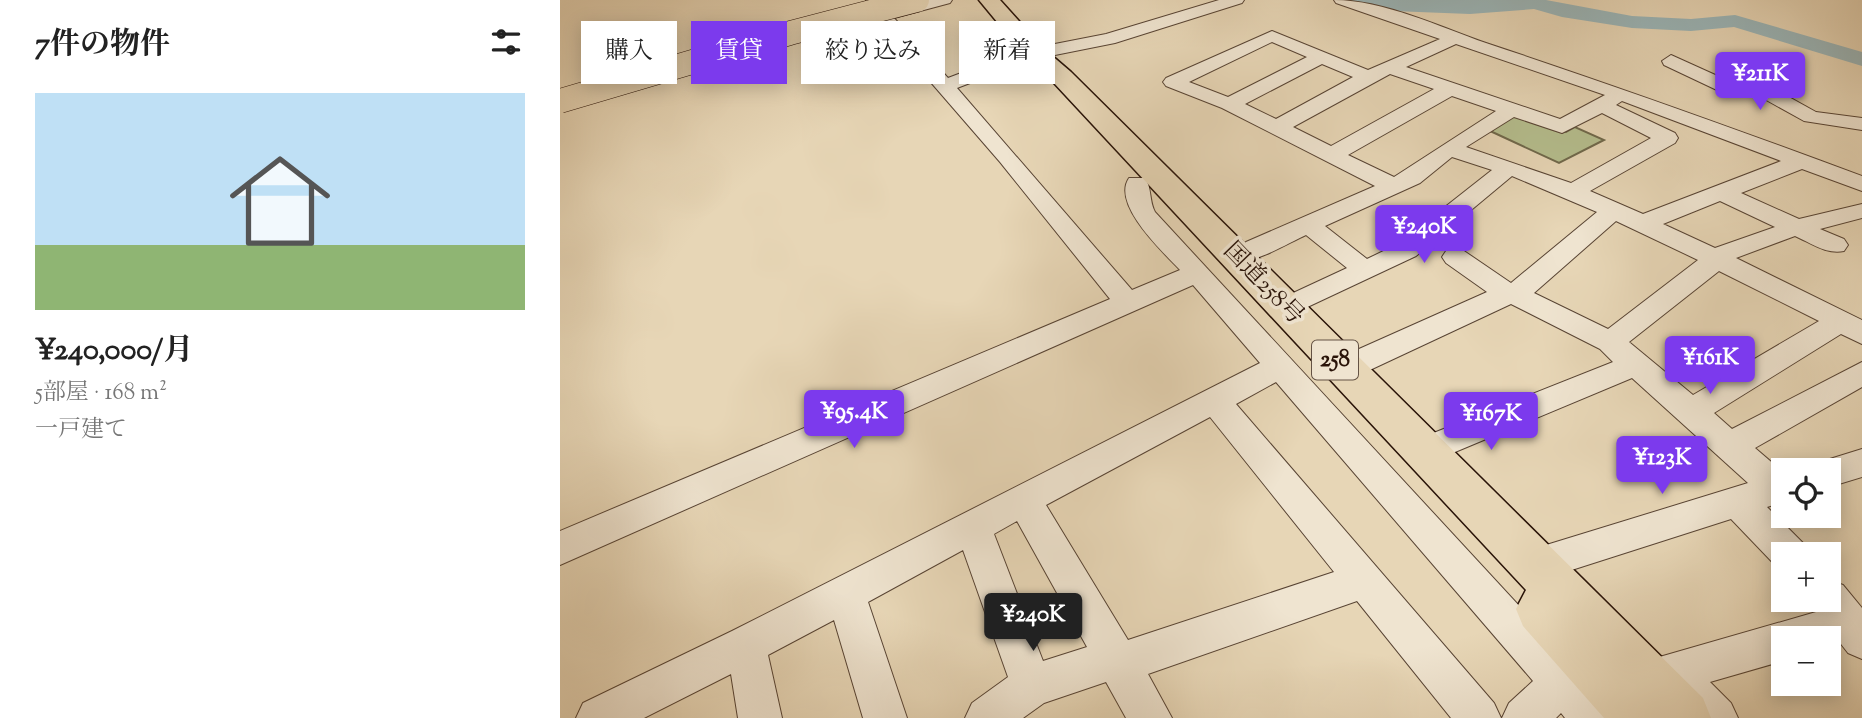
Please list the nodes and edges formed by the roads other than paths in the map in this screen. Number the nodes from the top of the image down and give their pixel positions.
1 (917, 0) edge
2 (944, 0) edge
3 (973, 0) edge
4 (989, 0) edge
5 (1237, 0) edge
6 (1342, 0) edge
7 (881, 4) edge
8 (989, 21) edge
9 (1005, 21) edge
10 (1456, 38) junction
11 (1055, 49) edge
12 (1322, 57) junction
13 (1671, 61) dead end
14 (1390, 68) junction
15 (1055, 72) edge
16 (1368, 77) junction
17 (959, 81) edge
18 (1055, 83) edge
19 (945, 86) junction
20 (1449, 89) junction
21 (560, 92) edge
22 (1621, 94) junction
23 (560, 101) edge
24 (1229, 104) junction
25 (1601, 105) junction
26 (1512, 110) junction
27 (1862, 124) edge
28 (1278, 127) junction
29 (1449, 149) junction
30 (1334, 154) junction
31 (1803, 161) junction
32 (1508, 168) junction
33 (1138, 183) junction
34 (1862, 184) edge
35 (1394, 186) junction
36 (1571, 192) junction
37 (1720, 192) junction
38 (1613, 211) junction
39 (1862, 211) edge
40 (1642, 223) junction
41 (1309, 225) junction
42 (1797, 227) junction
43 (1835, 245) dead end
44 (1236, 249) junction
45 (1455, 257) dead end
46 (1715, 258) junction
47 (1365, 270) junction
48 (1197, 273) junction
49 (1512, 294) junction
50 (1301, 301) junction
51 (1128, 303) junction
52 (1852, 327) edge
53 (1609, 342) junction
54 (1361, 361) junction
55 (1282, 365) junction
56 (1635, 365) junction
57 (1862, 373) edge
58 (1214, 400) junction
59 (1689, 413) junction
60 (1443, 443) junction
61 (1729, 446) junction
62 (1862, 463) edge
63 (1841, 469) edge
64 (1771, 480) edge
65 (1771, 490) edge
66 (1024, 499) junction
67 (1738, 502) junction
68 (973, 526) junction
69 (1777, 542) edge
70 (560, 548) edge
71 (1556, 558) junction
72 (1366, 580) junction
73 (845, 592) junction
74 (1846, 620) edge
75 (1829, 626) edge
76 (1771, 644) edge
77 (746, 645) junction
78 (1117, 661) junction
79 (1671, 673) junction
80 (1563, 683) junction
81 (1031, 686) junction
82 (598, 718) edge
83 (760, 718) edge
84 (885, 718) edge
85 (987, 718) edge
86 (1150, 718) edge
87 (1479, 718) edge
88 (1524, 718) edge
89 (1594, 718) edge
90 (1641, 718) edge
91 (1683, 718) edge
92 (1716, 718) edge

1 - 23 highway, bridge
2 - 7 street
3 - 8 highway, 国道258号 / 258
4 - 9 highway, 国道258号 / 258
5 - 11 street
6 - 10 street
7 - 19 street
7 - 21 highway
10 - 14 street
10 - 22 street
12 - 16 street
12 - 24 street
12 - 24 street
13 - 27 street
14 - 16 street
14 - 20 street
15 - 44 highway, 国道258号 / 258
16 - 28 street
17 - 19 street
18 - 33 highway, 国道258号 / 258
19 - 51 street
20 - 26 street
20 - 30 street
22 - 25 street
22 - 31 street
24 - 28 street
25 - 26 street
25 - 36 street
26 - 29 street
28 - 30 street
29 - 32 street
29 - 35 street
30 - 35 street
31 - 34 street
31 - 37 street
32 - 36 street
32 - 47 street
33 - 48 street
33 - 90 highway, 国道258号 / 258
35 - 41 street
36 - 38 street
37 - 40 street
37 - 42 street
38 - 40 street
38 - 49 street
39 - 42 street
40 - 46 street
41 - 44 street
41 - 47 street
42 - 43 street
42 - 46 street
44 - 50 street
44 - 91 highway, 国道258号 / 258
45 - 49 street
46 - 52 street
46 - 53 street
47 - 50 street
48 - 51 street
48 - 55 street
49 - 53 street
49 - 54 street
50 - 54 street
51 - 70 street
52 - 59 street
53 - 56 street
54 - 60 street
55 - 58 street
55 - 80 street
56 - 59 street
56 - 60 street
57 - 61 street
58 - 66 street
58 - 72 street
59 - 61 street
60 - 71 street
61 - 64 street
62 - 63 street
65 - 67 street
66 - 68 street
66 - 78 street
67 - 69 street
67 - 71 street
68 - 73 street
68 - 81 street
71 - 79 street
72 - 78 street
72 - 87 street
73 - 77 street
73 - 84 street
74 - 75 street
76 - 79 street
77 - 82 street
77 - 83 street
78 - 81 street
78 - 86 street
79 - 92 street
80 - 88 street
80 - 89 street
81 - 85 street

